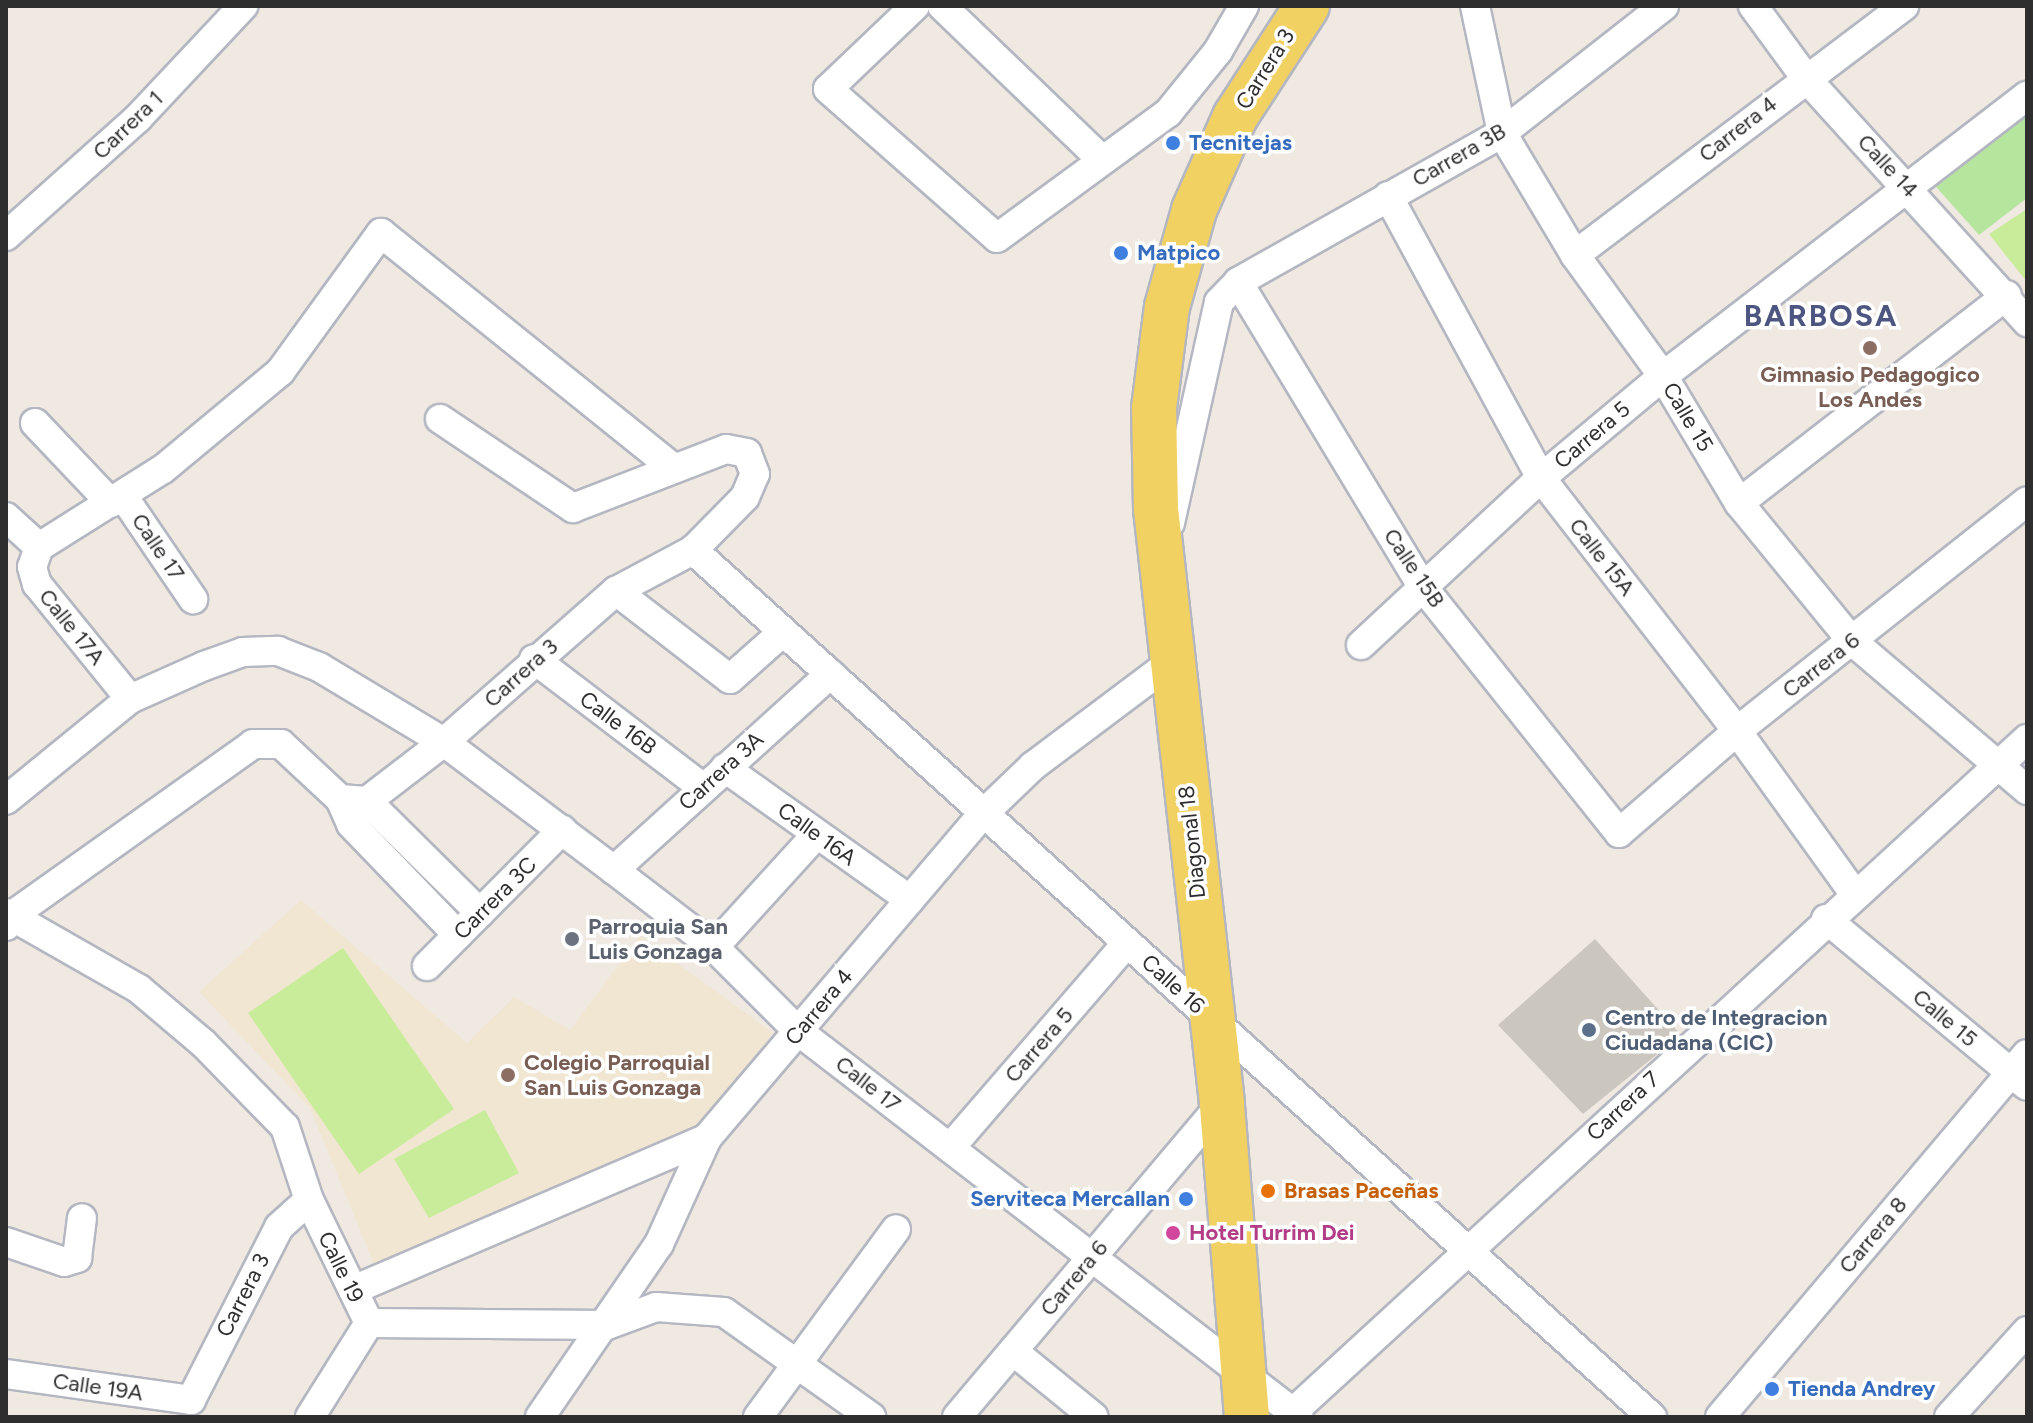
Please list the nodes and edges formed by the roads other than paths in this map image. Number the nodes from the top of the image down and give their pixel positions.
1 (243, 6) edge
2 (915, 6) edge
3 (942, 6) edge
4 (1244, 6) edge
5 (1307, 6) edge
6 (1475, 6) edge
7 (1664, 6) edge
8 (1753, 6) edge
9 (1904, 6) edge
10 (1805, 77) junction
11 (2027, 96) edge
12 (1502, 133) junction
13 (1102, 160) junction
14 (1907, 187) junction
15 (1388, 196) junction
16 (6, 236) edge
17 (1575, 255) junction
18 (1175, 269) joint
19 (1238, 282) junction
20 (2007, 295) junction
21 (2027, 322) edge
22 (1663, 376) junction
23 (440, 419) dead end
24 (35, 423) dead end
25 (673, 468) junction
26 (1541, 478) junction
27 (117, 499) junction
28 (2027, 501) edge
29 (1739, 503) junction
30 (6, 517) edge
31 (39, 547) junction
32 (693, 550) junction
33 (1162, 559) junction
34 (1422, 586) junction
35 (616, 591) junction
36 (193, 599) dead end
37 (783, 632) junction
38 (1852, 641) junction
39 (1361, 645) dead end
40 (534, 659) junction
41 (1174, 660) junction
42 (830, 674) junction
43 (130, 699) junction
44 (1737, 731) junction
45 (2027, 739) edge
46 (444, 742) junction
47 (1997, 766) junction
48 (725, 768) junction
49 (702, 787) junction
50 (2027, 790) edge
51 (6, 800) edge
52 (354, 801) junction
53 (984, 813) junction
54 (562, 830) junction
55 (1619, 833) joint
56 (816, 835) junction
57 (614, 870) junction
58 (1854, 893) junction
59 (910, 900) junction
60 (480, 913) junction
61 (7, 918) edge
62 (1826, 919) junction
63 (458, 935) junction
64 (1127, 943) junction
65 (714, 947) junction
66 (427, 966) dead end
67 (1211, 1018) junction
68 (798, 1031) junction
69 (2021, 1070) edge
70 (1222, 1103) junction
71 (707, 1138) junction
72 (950, 1148) junction
73 (309, 1200) junction
74 (82, 1218) dead end
75 (896, 1229) dead end
76 (6, 1242) edge
77 (1467, 1250) junction
78 (1090, 1260) junction
79 (353, 1290) junction
80 (369, 1323) junction
81 (607, 1325) junction
82 (2027, 1331) edge
83 (1013, 1351) junction
84 (798, 1362) junction
85 (1243, 1372) junction
86 (6, 1374) edge
87 (191, 1400) joint
88 (1296, 1415) edge
89 (310, 1417) edge
90 (540, 1417) edge
91 (758, 1417) edge
92 (871, 1417) edge
93 (957, 1417) edge
94 (1094, 1417) edge
95 (1247, 1417) edge
96 (1652, 1417) edge
97 (1720, 1417) edge
98 (1949, 1417) edge

1 - 16 street, Carrera 1
2 - 13 street
3 - 13 street
4 - 13 street
5 - 18 main road, Carrera 3
6 - 12 street, Calle 15
7 - 12 street, Carrera 3B
8 - 10 street, Calle 14
9 - 10 street, Carrera 4
10 - 14 street, Calle 14
10 - 17 street, Carrera 4
11 - 14 street, Carrera 5
12 - 15 street, Carrera 3B
12 - 17 street, Calle 15
14 - 20 street, Calle 14
14 - 22 street, Carrera 5
15 - 19 street, Carrera 3B
15 - 26 street, Calle 15A
17 - 22 street, Calle 15
18 - 33 main road, Diagonal 18
19 - 33 street
19 - 34 street, Calle 15B
20 - 21 street, Calle 14
20 - 29 street
22 - 26 street, Carrera 5
22 - 29 street, Calle 15
23 - 25 street
24 - 27 street, Calle 17
25 - 27 street
25 - 32 street, Carrera 3
26 - 34 street, Carrera 5
26 - 44 street, Calle 15A
27 - 31 street
27 - 36 street, Calle 17
28 - 38 street, Carrera 6
29 - 38 street, Calle 15
30 - 31 street
31 - 43 street, Calle 17A
32 - 35 street, Carrera 3
32 - 37 street, Calle 16
33 - 41 main road, Diagonal 18
34 - 39 street, Carrera 5
34 - 55 street, Calle 15B
35 - 37 street
35 - 40 street, Carrera 3
37 - 42 street, Calle 16
38 - 44 street, Carrera 6
38 - 47 street, Calle 15
40 - 46 street, Carrera 3
40 - 49 street, Calle 16B
41 - 53 street, Carrera 4
41 - 67 main road, Diagonal 18
42 - 48 street, Carrera 3A
42 - 53 street, Calle 16
43 - 46 street, Calle 17
43 - 51 street, Calle 17
44 - 55 street, Carrera 6
44 - 58 street, Calle 15A
45 - 47 street, Carrera 7
46 - 52 street, Carrera 3
46 - 54 street, Calle 17
47 - 50 street, Calle 15
47 - 58 street, Carrera 7
48 - 49 street, Carrera 3A
48 - 56 street, Calle 16A
49 - 57 street, Carrera 3A
52 - 60 street
52 - 61 street
52 - 63 street
53 - 59 street, Carrera 4
53 - 64 street, Calle 16
54 - 57 street, Calle 17
54 - 60 street, Carrera 3C
56 - 59 street, Calle 16A
56 - 65 street
57 - 65 street, Calle 17
58 - 62 street, Carrera 7
59 - 68 street, Carrera 4
60 - 63 street, Carrera 3C
61 - 73 street, Calle 19
62 - 69 street, Calle 15
62 - 77 street, Carrera 7
63 - 66 street, Carrera 3C
64 - 67 street, Calle 16
64 - 72 street, Carrera 5
65 - 68 street, Calle 17
67 - 70 main road, Diagonal 18
67 - 77 street, Calle 16
68 - 71 street, Carrera 4
68 - 72 street, Calle 17
69 - 97 street, Carrera 8
70 - 78 street, Carrera 6
70 - 85 main road, Diagonal 18
71 - 79 street
71 - 81 street, Carrera 4
72 - 78 street, Calle 17
73 - 79 street, Calle 19
73 - 87 street, Carrera 3
74 - 76 street
75 - 84 street
77 - 88 street, Carrera 7
77 - 96 street, Calle 16
78 - 83 street, Carrera 6
78 - 85 street, Calle 17
79 - 80 street, Calle 19
80 - 81 street, Calle 19
80 - 89 street
81 - 84 street, Calle 19
81 - 90 street, Carrera 4
82 - 98 street
83 - 93 street, Carrera 6
83 - 94 street
84 - 91 street
84 - 92 street, Calle 19
85 - 88 street, Calle 17
85 - 95 main road, Diagonal 18
86 - 87 street, Calle 19A

